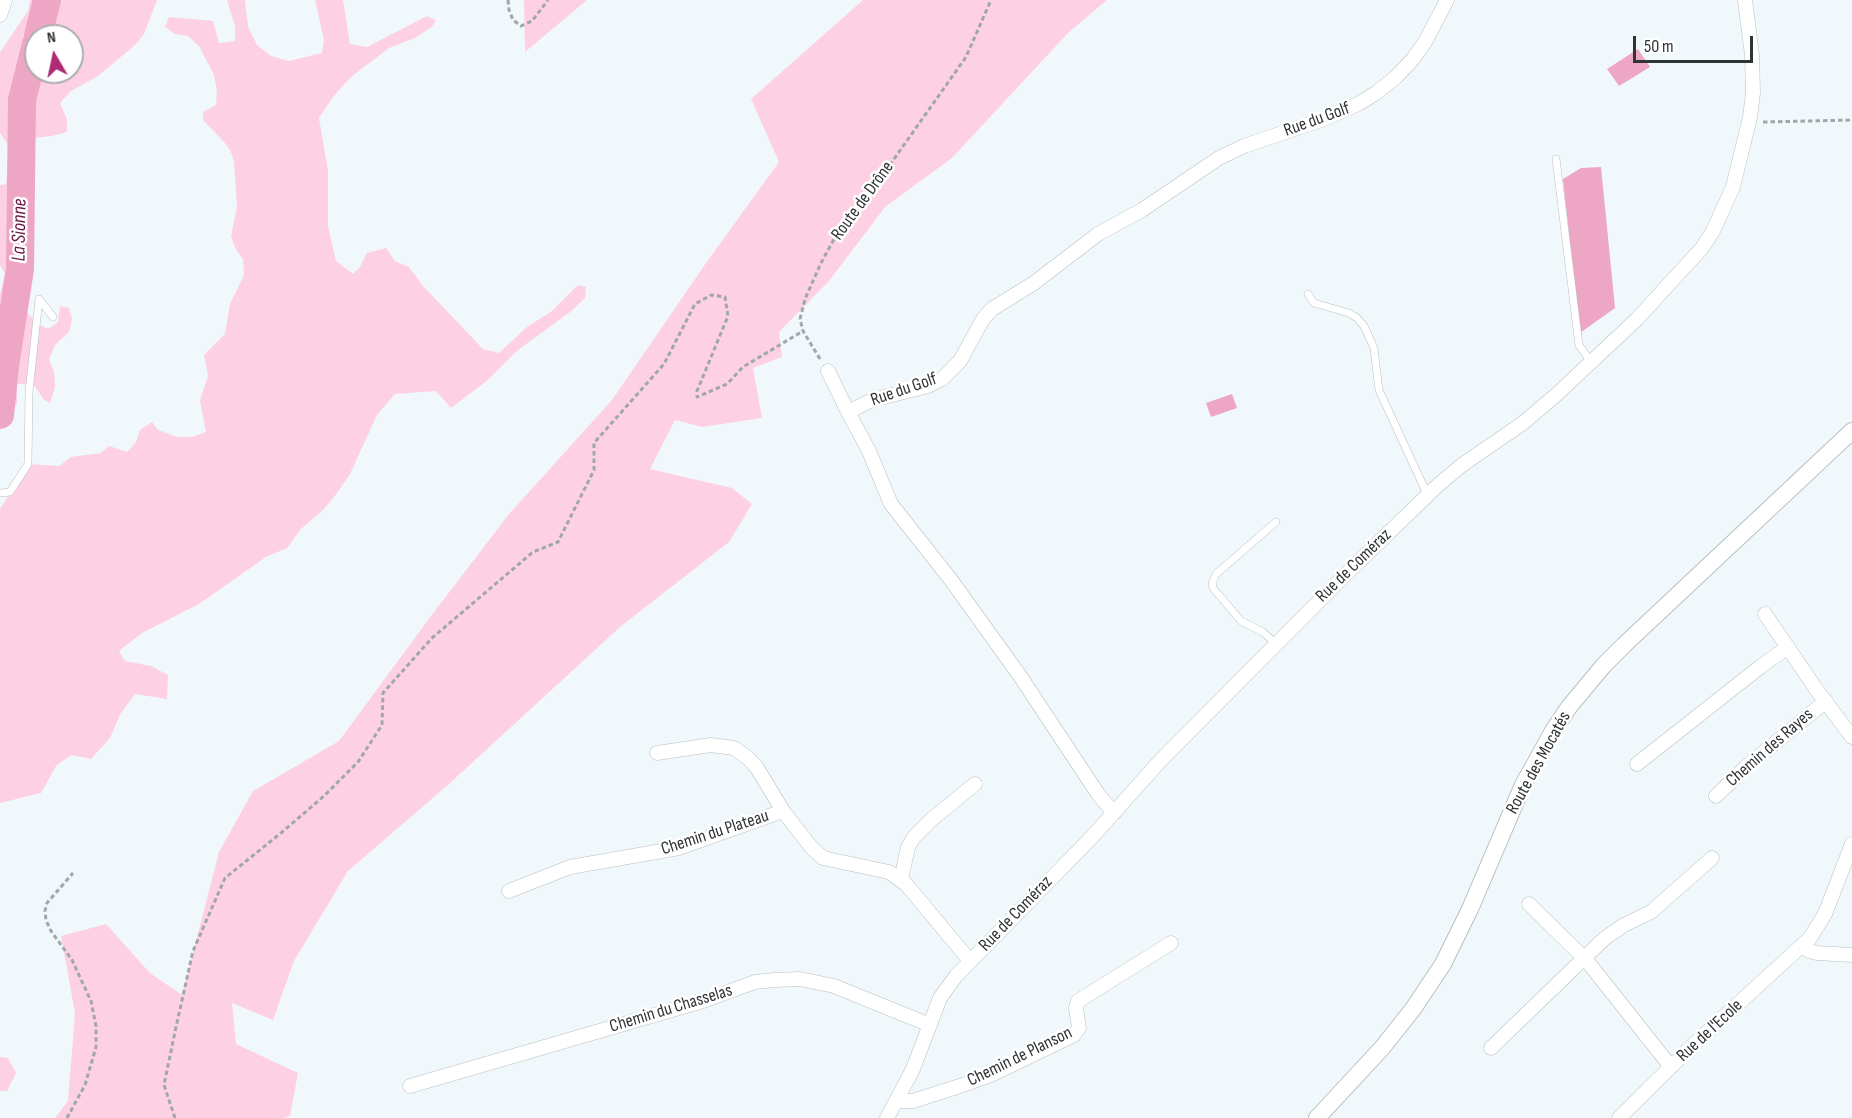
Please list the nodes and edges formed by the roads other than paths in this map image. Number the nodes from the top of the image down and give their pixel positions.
1 (5, 0) edge
2 (1447, 0) edge
3 (1745, 0) edge
4 (0, 15) edge
5 (1556, 159) dead end
6 (1308, 294) dead end
7 (53, 317) dead end
8 (1591, 362) junction
9 (828, 371) road end
10 (848, 412) junction
11 (1852, 431) edge
12 (0, 493) edge
13 (1427, 494) junction
14 (1276, 522) dead end
15 (1766, 614) dead end
16 (1275, 643) junction
17 (1788, 647) junction
18 (1826, 701) junction
19 (1852, 737) edge
20 (657, 753) dead end
21 (1637, 764) dead end
22 (975, 784) dead end
23 (1716, 796) dead end
24 (783, 811) junction
25 (1114, 813) junction
26 (1852, 844) edge
27 (1712, 858) dead end
28 (901, 880) junction
29 (509, 891) dead end
30 (1529, 904) dead end
31 (1171, 943) dead end
32 (1802, 946) junction
33 (1852, 956) edge
34 (1583, 958) junction
35 (970, 961) junction
36 (930, 1025) junction
37 (1491, 1048) dead end
38 (1671, 1067) junction
39 (410, 1086) dead end
40 (897, 1101) junction
41 (887, 1118) edge
42 (1317, 1118) edge
43 (1619, 1118) edge

1 - 4 street
2 - 10 street, Rue du Golf
3 - 8 street, Rue de Coméraz
5 - 8 lane
6 - 13 lane
7 - 12 lane
8 - 13 street, Rue de Coméraz
9 - 10 street
10 - 25 street, Rue du Golf
11 - 42 street, Route des Mocatés
13 - 16 street, Rue de Coméraz
14 - 16 lane
15 - 17 street, Chemin des Rayes
16 - 25 street, Rue de Coméraz
17 - 18 street, Chemin des Rayes
17 - 21 street
18 - 19 street, Chemin des Rayes
18 - 23 street, Chemin des Rayes
20 - 24 street
22 - 28 street
24 - 28 street, Chemin du Plateau
24 - 29 street, Chemin du Plateau
25 - 35 street, Rue de Coméraz
26 - 32 street, Rue de l'Ecole
27 - 34 street
28 - 35 street, Chemin du Plateau
30 - 34 street
31 - 40 street, Chemin de Planson
32 - 33 street
32 - 38 street, Rue de l'Ecole
34 - 37 street
34 - 38 street
35 - 36 street, Rue de Coméraz
36 - 39 street, Chemin du Chasselas
36 - 40 street, Rue de Coméraz
38 - 43 street, Rue de l'Ecole
40 - 41 street, Rue de Coméraz

